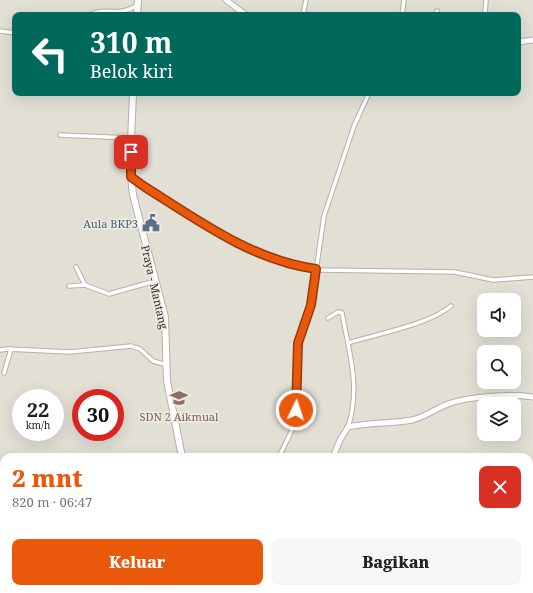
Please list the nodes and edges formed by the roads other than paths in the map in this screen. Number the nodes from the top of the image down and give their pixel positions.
1 (226, 0) edge
2 (306, 0) edge
3 (404, 0) edge
4 (486, 0) edge
5 (138, 2) edge
6 (100, 12) edge
7 (123, 12) edge
8 (123, 12) edge
9 (137, 12) edge
10 (242, 12) edge
11 (303, 12) edge
12 (402, 12) edge
13 (485, 12) edge
14 (0, 31) edge
15 (12, 33) edge
16 (533, 40) edge
17 (521, 42) edge
18 (133, 96) edge
19 (368, 96) edge
20 (60, 135) dead end
21 (131, 138) junction
22 (131, 177) junction
23 (76, 267) dead end
24 (316, 269) junction
25 (533, 277) edge
26 (155, 281) junction
27 (85, 284) junction
28 (69, 286) dead end
29 (451, 306) dead end
30 (328, 318) dead end
31 (348, 343) junction
32 (1, 349) edge
33 (11, 349) junction
34 (167, 365) junction
35 (4, 373) dead end
36 (533, 397) edge
37 (348, 427) junction
38 (180, 453) edge
39 (281, 453) edge
40 (335, 453) edge

1 - 10 street
2 - 11 street
3 - 12 street
4 - 13 street
5 - 7 street
5 - 9 main road
6 - 8 street
14 - 15 street
16 - 17 street
18 - 21 main road, Praya - Mantang
19 - 24 street
20 - 21 street
21 - 22 main road, Praya - Mantang
22 - 24 street
22 - 26 main road, Praya - Mantang
23 - 27 street
24 - 25 street
24 - 39 street
26 - 27 street
26 - 34 main road, Praya - Mantang
27 - 28 street
29 - 31 street
30 - 31 street
31 - 37 street
32 - 33 street
33 - 34 street
33 - 35 street
34 - 38 main road, Praya - Mantang
36 - 37 street
37 - 40 street

